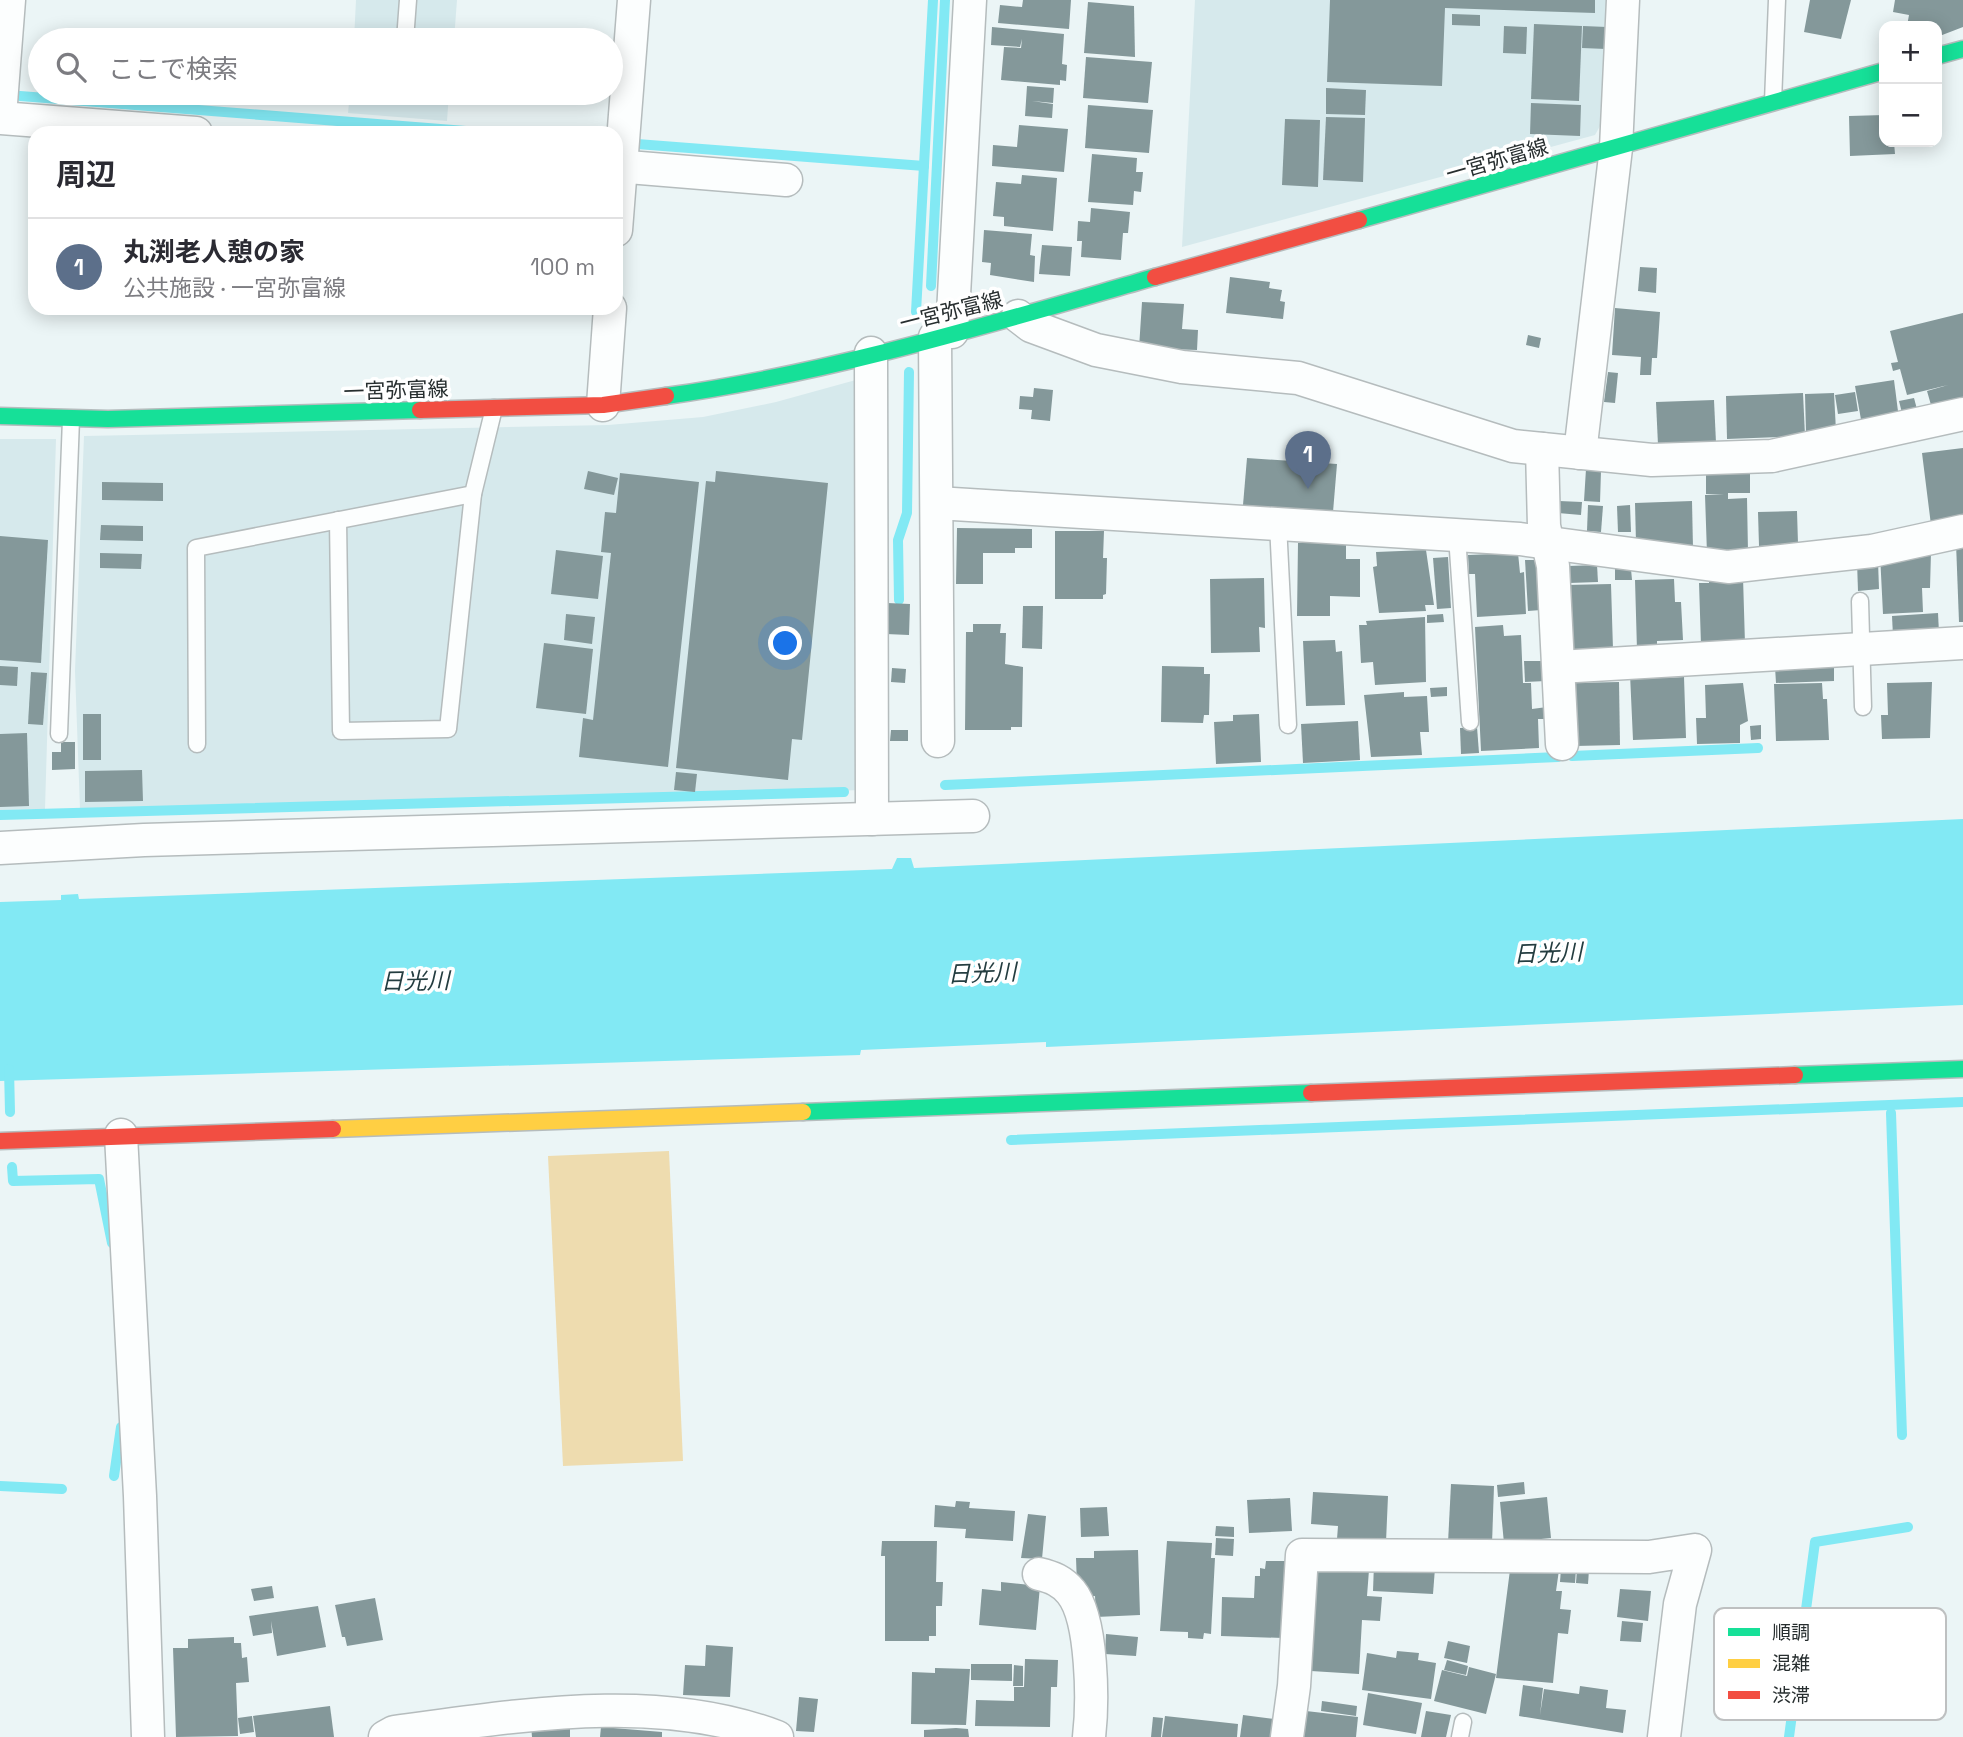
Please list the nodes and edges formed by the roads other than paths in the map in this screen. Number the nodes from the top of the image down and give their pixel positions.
1 (9, 0) edge
2 (408, 0) edge
3 (634, 0) edge
4 (970, 0) edge
5 (1623, 0) edge
6 (1777, 0) edge
7 (406, 28) edge
8 (1963, 49) edge
9 (1942, 55) edge
10 (1879, 72) edge
11 (1773, 102) junction
12 (0, 117) edge
13 (110, 126) edge
14 (622, 126) edge
15 (1616, 148) junction
16 (623, 166) edge
17 (786, 180) dead end
18 (609, 315) edge
19 (1018, 316) junction
20 (943, 335) junction
21 (871, 353) junction
22 (603, 405) junction
23 (494, 408) junction
24 (1963, 414) edge
25 (0, 416) edge
26 (71, 419) junction
27 (1542, 449) junction
28 (1580, 453) junction
29 (473, 494) junction
30 (937, 503) junction
31 (338, 520) junction
32 (1278, 524) junction
33 (1963, 531) edge
34 (1457, 536) junction
35 (1549, 543) junction
36 (1860, 601) dead end
37 (1963, 643) edge
38 (1861, 649) junction
39 (1559, 667) junction
40 (1863, 707) dead end
41 (1469, 722) dead end
42 (1288, 725) dead end
43 (59, 734) dead end
44 (938, 741) dead end
45 (197, 744) dead end
46 (1562, 744) dead end
47 (973, 816) dead end
48 (872, 819) junction
49 (0, 848) edge
50 (1963, 1069) edge
51 (121, 1135) junction
52 (0, 1141) edge
53 (1039, 1574) dead end
54 (584, 1725) edge
55 (148, 1737) edge
56 (385, 1737) edge
57 (777, 1737) edge
58 (1089, 1737) edge
59 (1287, 1737) edge
60 (1664, 1737) edge

1 - 12 street
2 - 7 lane
3 - 14 street
4 - 20 street
5 - 15 street
6 - 11 lane
8 - 9 main road
10 - 11 main road, 一宮弥富線
11 - 15 main road, 一宮弥富線
12 - 13 street
15 - 19 main road, 一宮弥富線
15 - 28 street
16 - 17 street
18 - 22 street
19 - 20 main road, 一宮弥富線
19 - 27 street
20 - 21 main road, 一宮弥富線
20 - 30 street
21 - 22 main road, 一宮弥富線
21 - 48 street
22 - 23 main road, 一宮弥富線
23 - 26 main road, 一宮弥富線
23 - 29 lane
24 - 28 street
25 - 26 main road, 一宮弥富線
26 - 43 lane
27 - 28 street
27 - 35 street
29 - 31 lane
29 - 31 lane
30 - 32 street
30 - 44 street
31 - 45 lane
32 - 34 street
32 - 42 lane
33 - 35 street
34 - 35 street
34 - 41 lane
35 - 39 street
36 - 38 lane
37 - 38 street
38 - 39 street
38 - 40 lane
39 - 46 street
47 - 48 street
48 - 49 street
50 - 51 main road
51 - 52 main road
51 - 55 street
53 - 58 street
54 - 56 street
54 - 57 street
59 - 60 street

